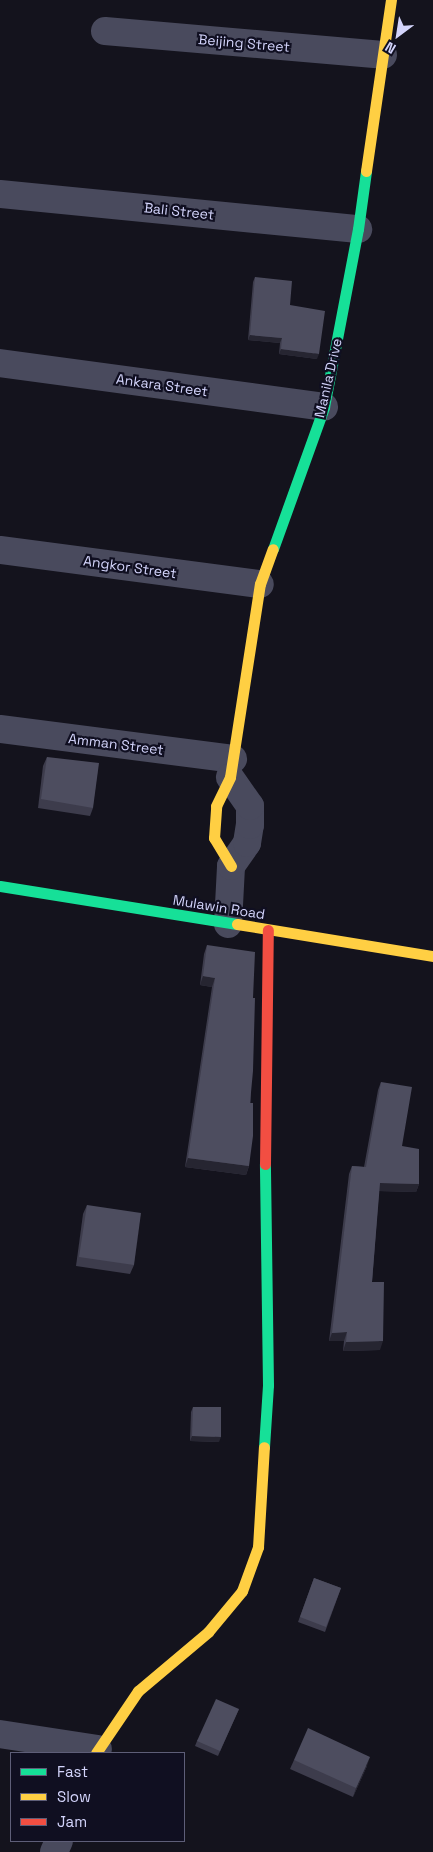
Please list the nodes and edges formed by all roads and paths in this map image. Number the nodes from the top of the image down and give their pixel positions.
1 (391, 0) edge
2 (105, 31) dead end
3 (383, 55) junction
4 (0, 194) edge
5 (358, 228) junction
6 (0, 363) edge
7 (324, 407) junction
8 (0, 550) edge
9 (260, 584) junction
10 (0, 730) edge
11 (232, 768) junction
12 (0, 886) edge
13 (228, 924) junction
14 (268, 930) junction
15 (433, 956) edge
16 (0, 1734) edge
17 (97, 1751) edge

1 - 3 street, Manila Drive
2 - 3 street, Beijing Street
3 - 5 street, Manila Drive
4 - 5 street, Bali Street
5 - 7 street, Manila Drive
6 - 7 street, Ankara Street
7 - 9 street, Manila Drive
8 - 9 street, Angkor Street
9 - 11 street, Manila Drive
10 - 11 street, Amman Street
11 - 13 street
12 - 13 street, Mulawin Road
13 - 14 street, Mulawin Road
14 - 15 street, Mulawin Road
14 - 17 street
16 - 17 street

